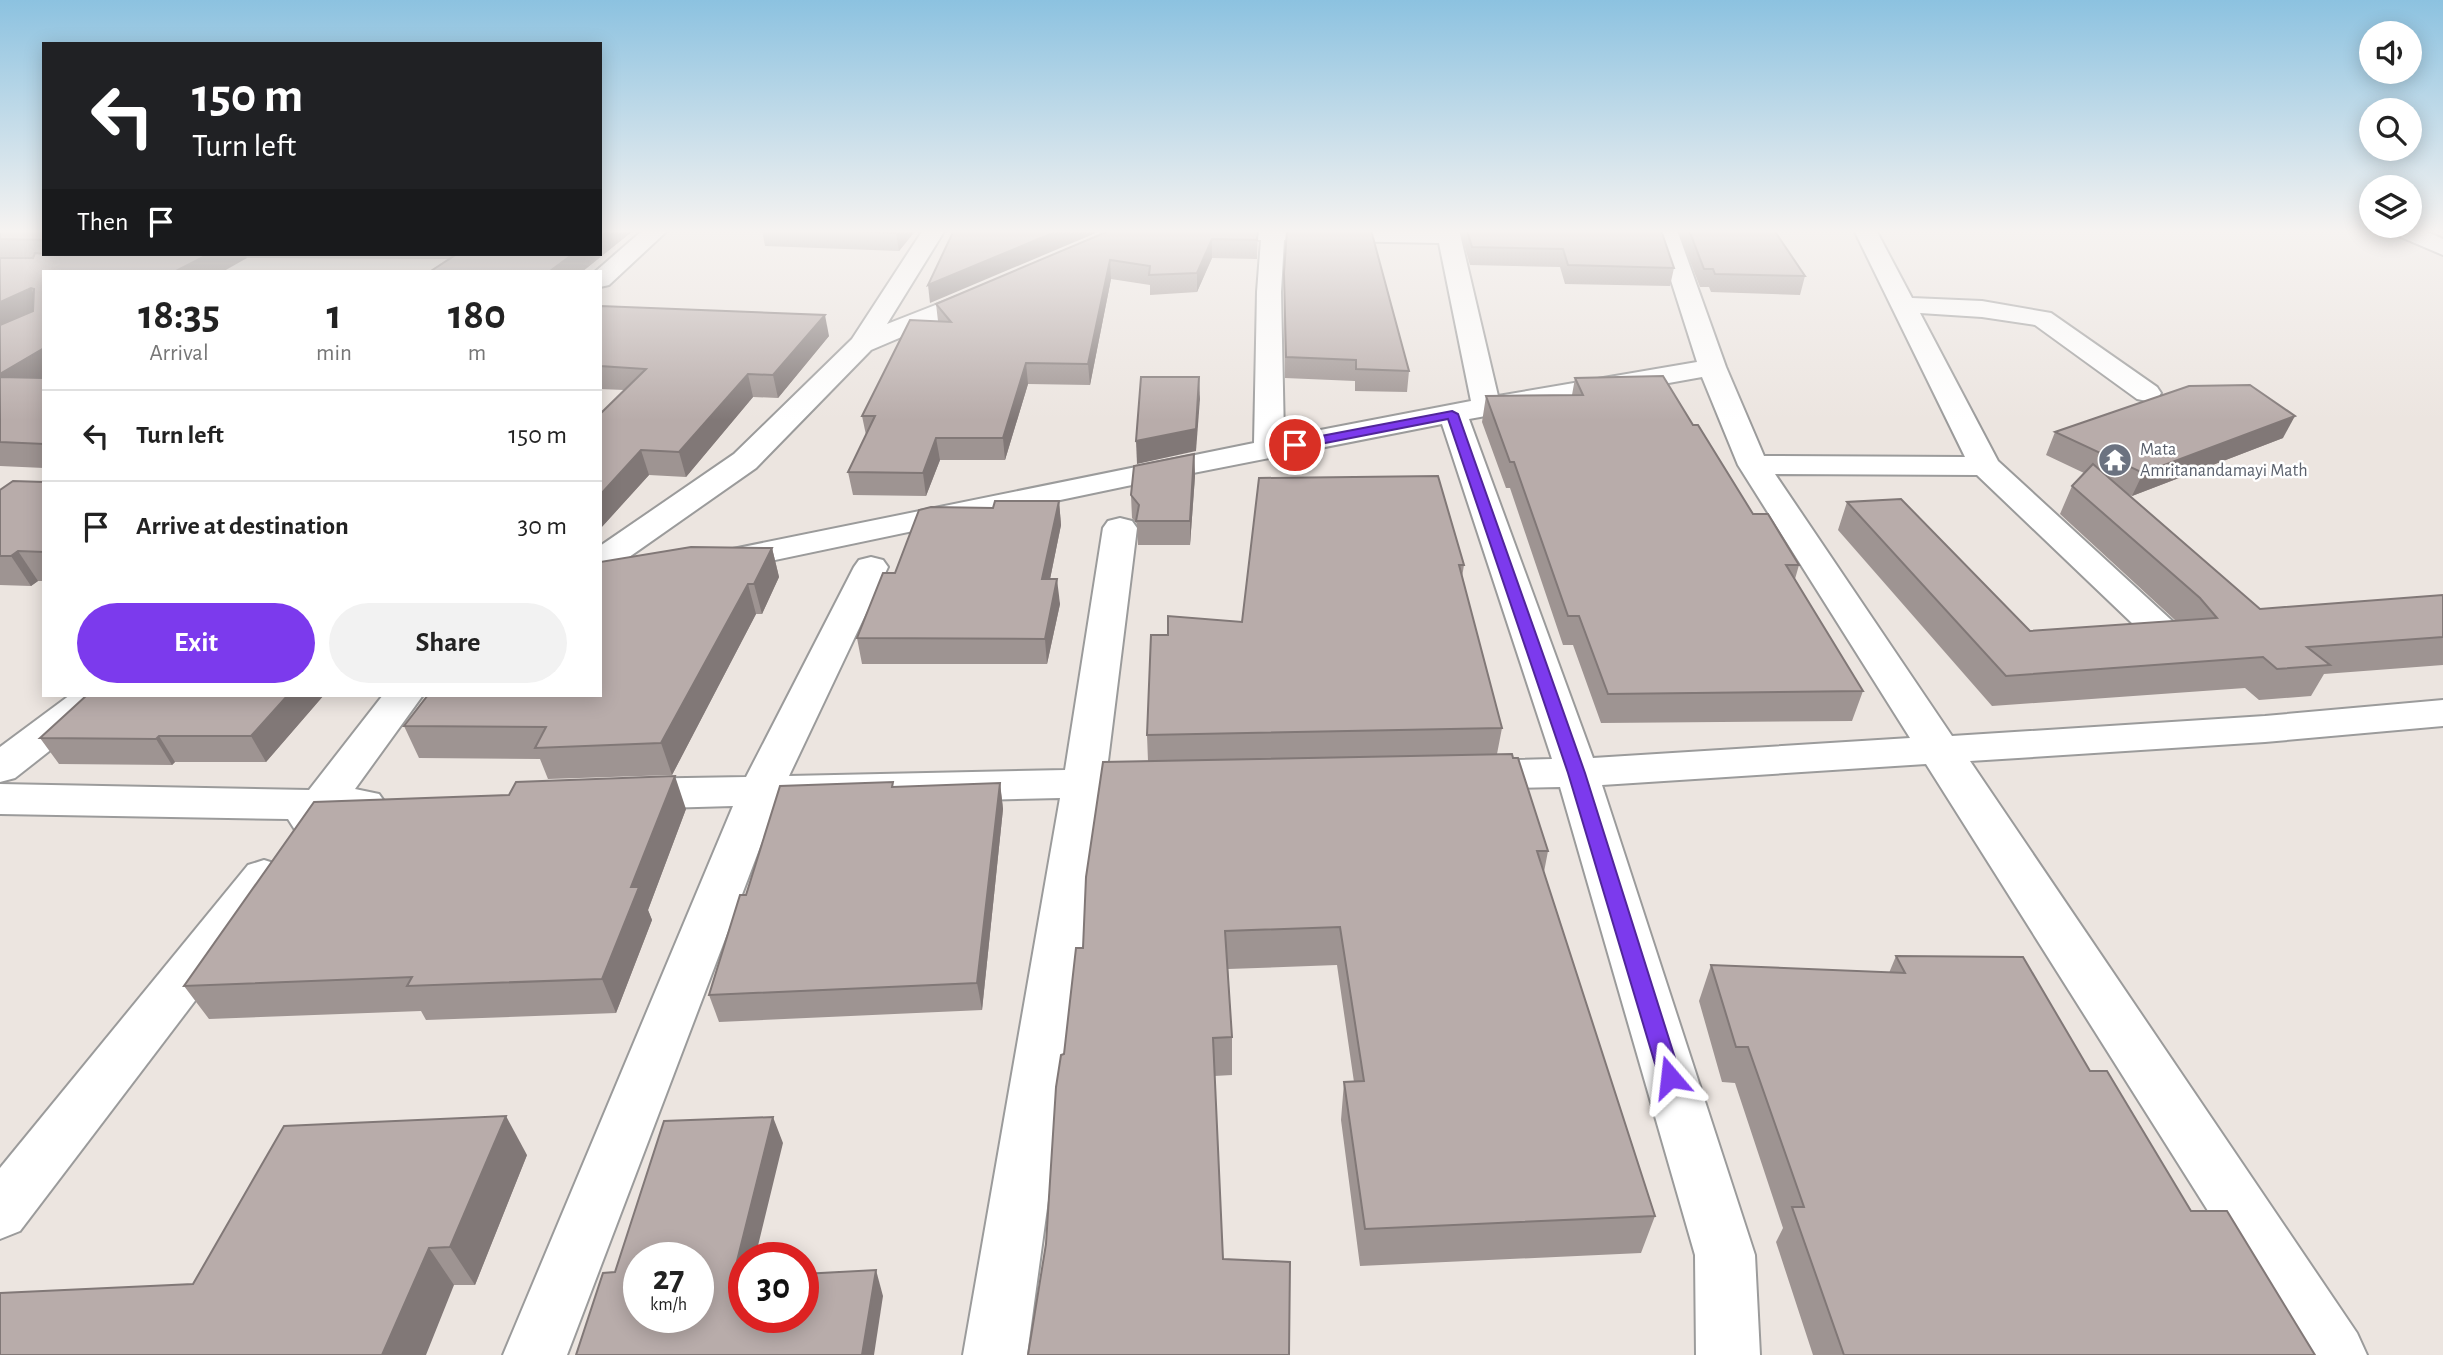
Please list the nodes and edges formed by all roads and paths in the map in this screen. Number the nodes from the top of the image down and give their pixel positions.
1 (894, 293) edge
2 (982, 293) edge
3 (1269, 293) edge
4 (1456, 293) edge
5 (1687, 293) edge
6 (1897, 293) edge
7 (1903, 306) junction
8 (862, 344) junction
9 (1712, 367) junction
10 (2147, 393) dead end
11 (1469, 411) junction
12 (1269, 450) junction
13 (1754, 465) junction
14 (1985, 466) junction
15 (1120, 528) dead end
16 (871, 567) dead end
17 (688, 568) edge
18 (609, 574) edge
19 (2169, 638) edge
20 (92, 697) edge
21 (402, 697) edge
22 (2443, 713) edge
23 (1938, 748) junction
24 (0, 768) edge
25 (1577, 773) junction
26 (1440, 776) edge
27 (1194, 781) edge
28 (1084, 783) junction
29 (761, 789) junction
30 (596, 795) edge
31 (0, 799) edge
32 (404, 802) edge
33 (321, 805) junction
34 (0, 1212) edge
35 (535, 1355) edge
36 (995, 1355) edge
37 (1728, 1355) edge
38 (2335, 1355) edge

1 - 8 street
2 - 8 street
3 - 12 street
4 - 11 street
5 - 9 street
6 - 7 street
7 - 10 street
7 - 14 street
8 - 18 street
9 - 11 street
9 - 13 street
11 - 12 street
11 - 25 street
12 - 17 street
13 - 14 street
13 - 23 street
14 - 19 street
15 - 28 street
16 - 29 street
20 - 24 street
21 - 33 street
22 - 23 street
23 - 25 street
23 - 38 street
25 - 26 street
25 - 37 street
27 - 28 street
28 - 29 street
28 - 36 street
29 - 30 street
29 - 35 street
31 - 33 street
32 - 33 street
33 - 34 street

